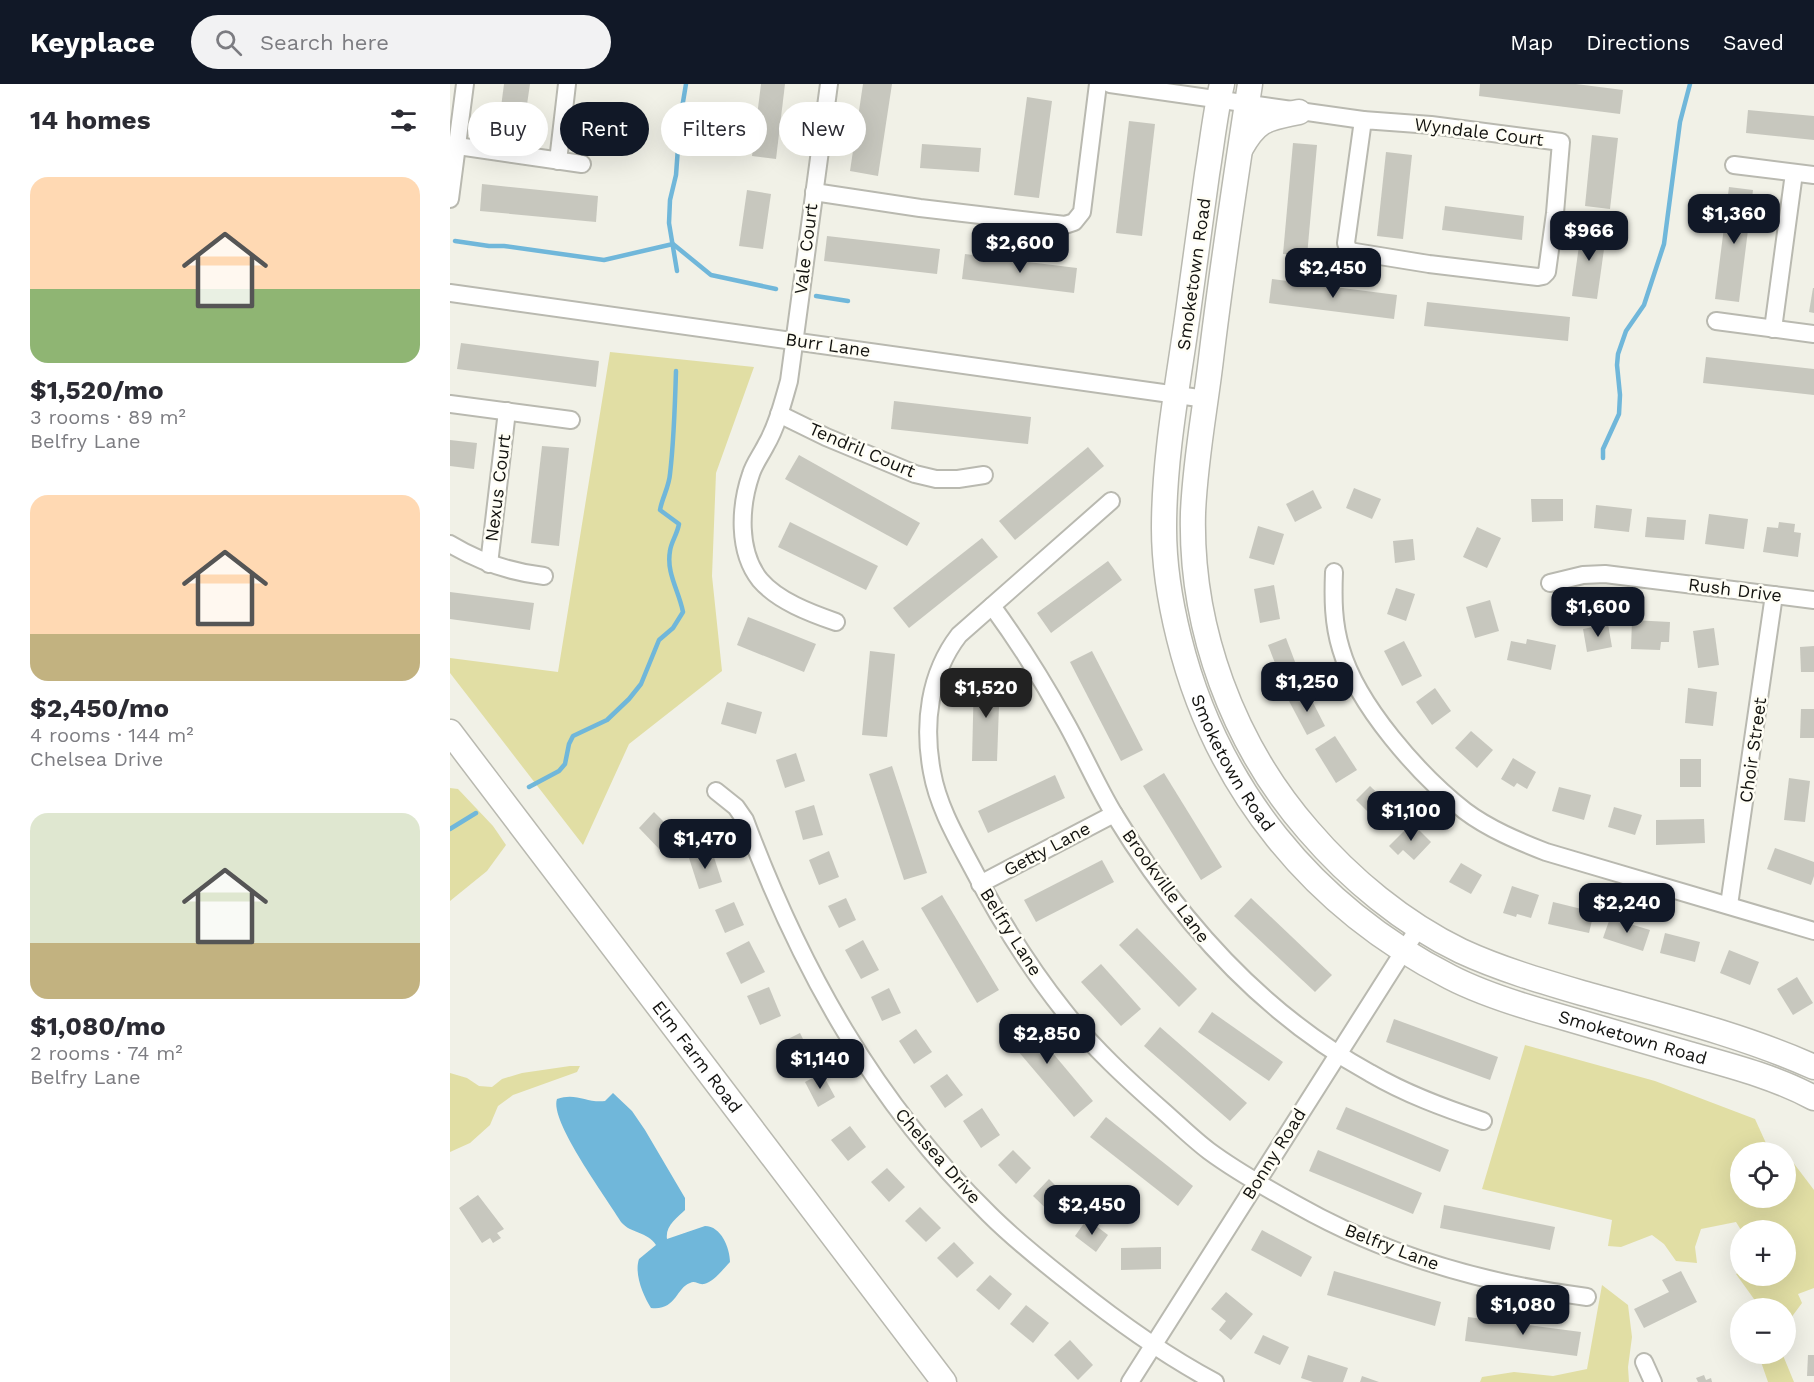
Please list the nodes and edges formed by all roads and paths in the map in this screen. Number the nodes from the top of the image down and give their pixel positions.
1 (465, 84) edge
2 (567, 84) edge
3 (829, 84) edge
4 (1098, 84) edge
5 (1110, 84) edge
6 (1220, 92) edge
7 (1248, 94) edge
8 (1299, 112) junction
9 (1364, 120) junction
10 (454, 146) edge
11 (1240, 151) junction
12 (558, 161) junction
13 (582, 164) dead end
14 (1734, 165) dead end
15 (1794, 173) junction
16 (1814, 175) edge
17 (814, 192) junction
18 (450, 199) edge
19 (450, 293) edge
20 (1716, 321) dead end
21 (1773, 329) junction
22 (1814, 334) edge
23 (795, 340) junction
24 (1177, 395) junction
25 (1206, 399) junction
26 (450, 404) edge
27 (507, 411) junction
28 (779, 414) junction
29 (571, 420) dead end
30 (984, 475) dead end
31 (1111, 501) dead end
32 (450, 544) edge
33 (489, 564) junction
34 (1334, 572) dead end
35 (544, 576) dead end
36 (1550, 583) dead end
37 (1774, 595) junction
38 (1814, 600) edge
39 (992, 606) junction
40 (836, 622) dead end
41 (450, 732) edge
42 (716, 791) dead end
43 (1114, 814) junction
44 (980, 884) junction
45 (1729, 905) junction
46 (1419, 927) junction
47 (1814, 931) edge
48 (1404, 951) junction
49 (1337, 1054) junction
50 (1814, 1067) edge
51 (1814, 1098) edge
52 (1483, 1121) dead end
53 (1257, 1181) junction
54 (1587, 1297) dead end
55 (1153, 1345) junction
56 (1644, 1362) dead end
57 (944, 1382) edge
58 (1130, 1382) edge
59 (1215, 1382) edge
60 (1653, 1382) edge

1 - 10 street
2 - 12 street
3 - 17 street, Vale Court
4 - 17 street
5 - 6 street, Wyndale Court
6 - 7 street, Wyndale Court
6 - 24 main road, Smoketown Road
7 - 8 street, Wyndale Court
7 - 11 main road, Smoketown Road
8 - 9 street, Wyndale Court
8 - 11 main road
9 - 9 street, Wyndale Court
10 - 12 street
10 - 18 street
11 - 25 main road, Smoketown Road
12 - 13 street
14 - 15 street
15 - 16 street
15 - 21 street
17 - 23 street, Vale Court
19 - 23 street, Burr Lane
20 - 21 street
21 - 22 street
23 - 24 street, Burr Lane
23 - 28 street, Vale Court
24 - 25 street, Burr Lane
24 - 48 main road, Smoketown Road
25 - 46 main road, Smoketown Road
26 - 27 street, Nexus Court
27 - 29 street, Nexus Court
27 - 33 street, Nexus Court
28 - 30 street, Tendril Court
28 - 40 street, Vale Court
31 - 39 street, Belfry Lane
32 - 33 street, Nexus Court
33 - 35 street, Nexus Court
34 - 45 street
36 - 37 street, Rush Drive
37 - 38 street, Rush Drive
37 - 45 street, Choir Street
39 - 43 street, Brookville Lane
39 - 44 street, Belfry Lane
41 - 57 main road, Elm Farm Road
42 - 55 street, Chelsea Drive
43 - 44 street, Getty Lane
43 - 49 street, Brookville Lane
44 - 53 street, Belfry Lane
45 - 47 street
46 - 48 street, Bonny Road
46 - 50 main road, Smoketown Road
48 - 49 street, Bonny Road
48 - 51 main road, Smoketown Road
49 - 52 street, Brookville Lane
49 - 53 street, Bonny Road
53 - 54 street, Belfry Lane
53 - 55 street, Bonny Road
55 - 58 street, Bonny Road
55 - 59 street, Chelsea Drive
56 - 60 street

